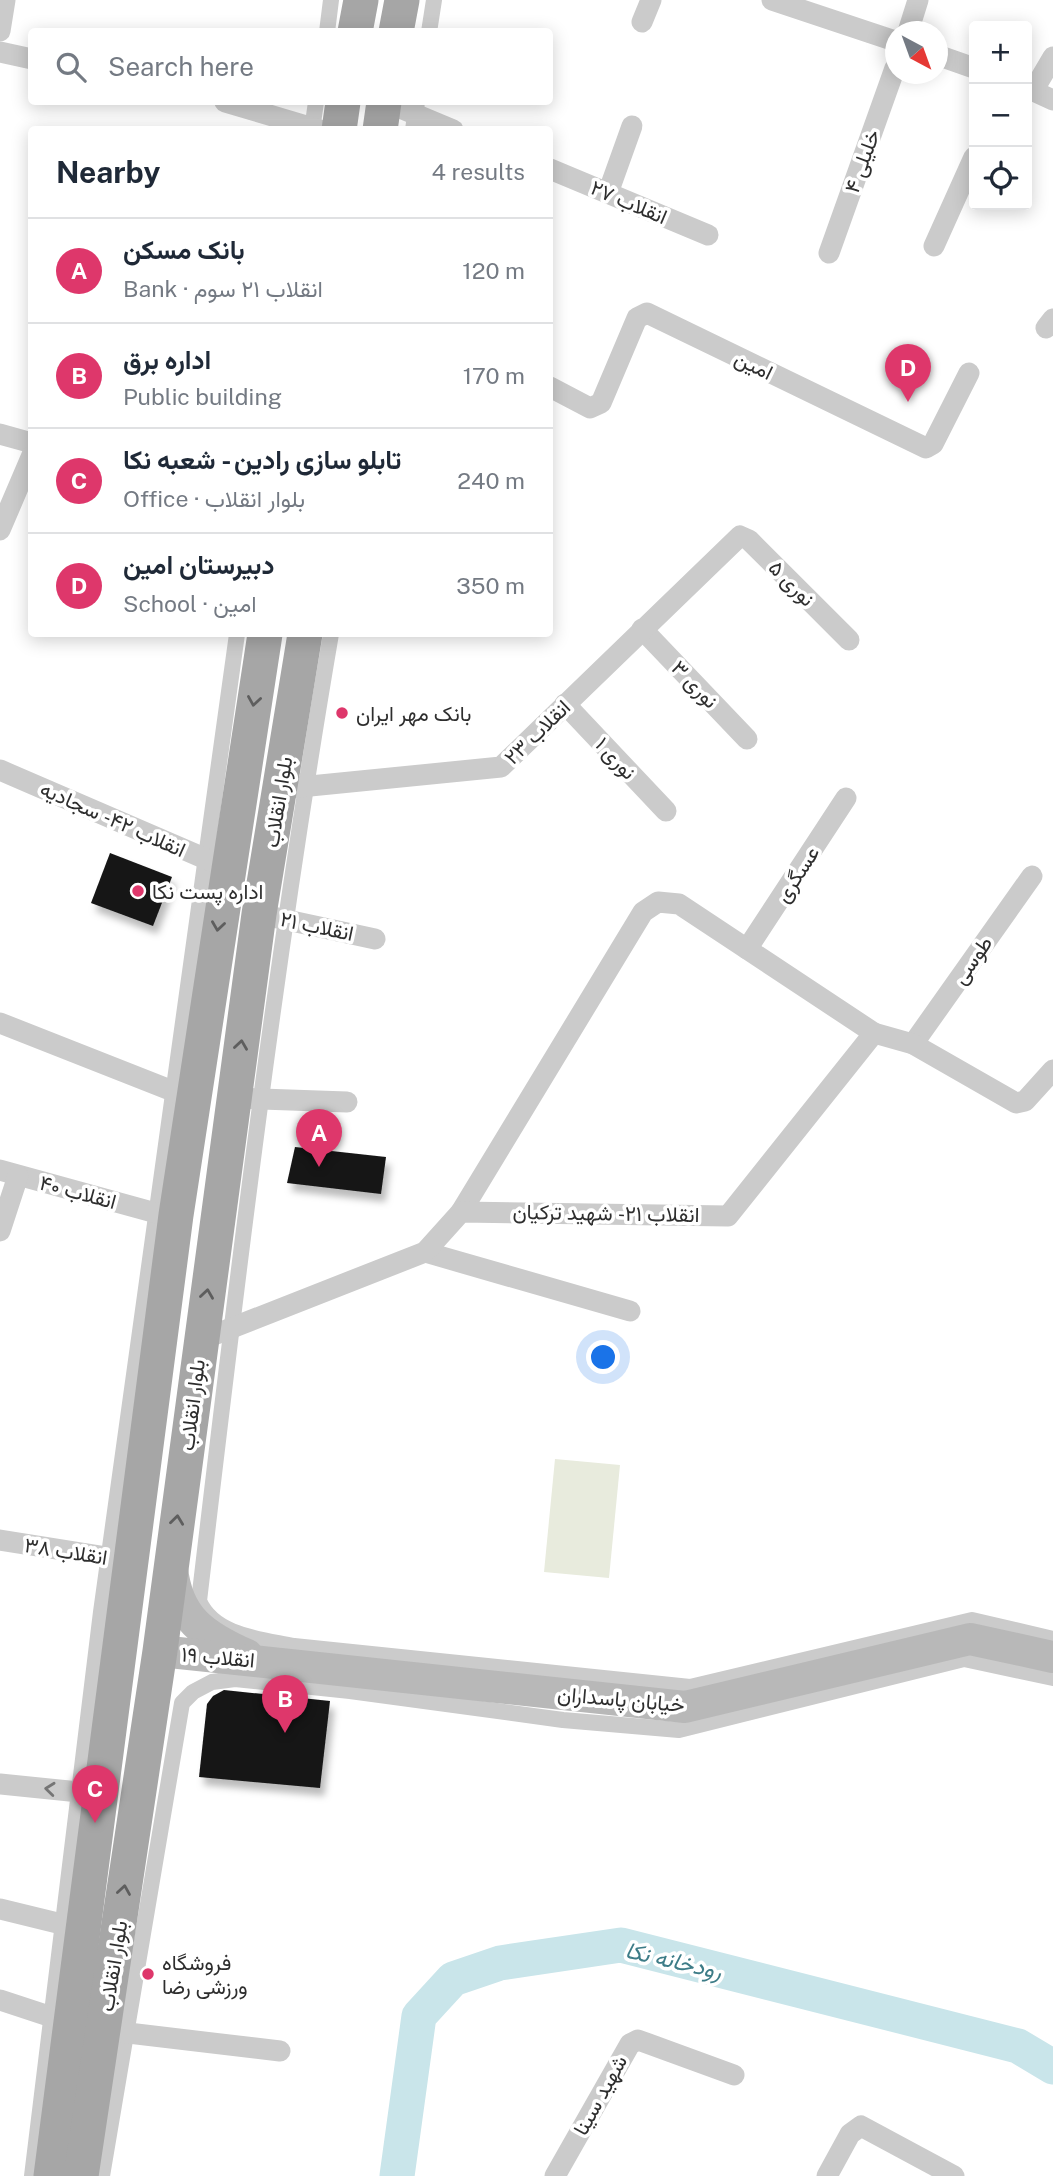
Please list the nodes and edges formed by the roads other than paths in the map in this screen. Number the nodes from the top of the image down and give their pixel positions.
1 (5, 0) edge
2 (331, 0) edge
3 (360, 0) edge
4 (401, 0) edge
5 (434, 0) edge
6 (651, 0) edge
7 (772, 0) edge
8 (918, 0) edge
9 (911, 21) edge
10 (642, 22) dead end
11 (328, 28) edge
12 (356, 28) edge
13 (397, 28) edge
14 (430, 28) edge
15 (0, 32) edge
16 (885, 38) edge
17 (0, 52) edge
18 (1053, 57) edge
19 (28, 58) edge
20 (948, 59) edge
21 (969, 66) edge
22 (889, 84) edge
23 (1032, 86) edge
24 (1032, 90) edge
25 (1053, 100) edge
26 (236, 105) edge
27 (317, 105) edge
28 (341, 105) edge
29 (403, 110) edge
30 (310, 126) edge
31 (320, 126) edge
32 (324, 126) edge
33 (385, 126) edge
34 (443, 126) edge
35 (632, 126) dead end
36 (969, 168) edge
37 (553, 170) edge
38 (608, 193) junction
39 (708, 235) dead end
40 (934, 246) dead end
41 (830, 253) dead end
42 (969, 373) dead end
43 (553, 389) edge
44 (0, 434) edge
45 (28, 453) edge
46 (28, 462) edge
47 (0, 530) edge
48 (733, 543) joint
49 (642, 629) junction
50 (237, 637) edge
51 (264, 637) edge
52 (305, 637) edge
53 (330, 637) edge
54 (849, 640) dead end
55 (565, 704) junction
56 (747, 739) dead end
57 (0, 770) edge
58 (292, 787) junction
59 (846, 798) dead end
60 (666, 811) dead end
61 (215, 864) junction
62 (1032, 876) dead end
63 (272, 917) junction
64 (375, 939) dead end
65 (747, 949) junction
66 (0, 1023) edge
67 (874, 1033) junction
68 (912, 1044) junction
69 (1053, 1070) edge
70 (183, 1095) junction
71 (247, 1098) junction
72 (347, 1102) dead end
73 (9, 1173) edge
74 (461, 1212) junction
75 (156, 1213) junction
76 (0, 1231) edge
77 (425, 1252) junction
78 (630, 1311) dead end
79 (216, 1335) junction
80 (0, 1540) edge
81 (121, 1559) junction
82 (171, 1565) junction
83 (1053, 1639) edge
84 (119, 1647) junction
85 (160, 1651) junction
86 (1053, 1657) edge
87 (264, 1663) junction
88 (1053, 1678) edge
89 (0, 1784) edge
90 (89, 1793) junction
91 (0, 1909) edge
92 (72, 1927) junction
93 (0, 2000) edge
94 (87, 2025) junction
95 (280, 2051) dead end
96 (734, 2075) dead end
97 (561, 2174) edge
98 (32, 2176) edge
99 (51, 2176) edge
100 (81, 2176) edge
101 (102, 2176) edge
102 (827, 2176) edge
103 (954, 2176) edge

1 - 15 street
2 - 11 street
3 - 12 main road
4 - 13 main road
5 - 14 street
6 - 10 street
7 - 16 street
8 - 9 street
17 - 19 street
18 - 23 street
20 - 21 street
22 - 41 street, خلیلی ۴
24 - 25 street
26 - 30 street
27 - 31 street
28 - 32 main road
29 - 33 main road
29 - 34 street
35 - 38 street
36 - 40 street
37 - 38 street, انقلاب ۲۷
38 - 39 street, انقلاب ۲۷
42 - 43 street, امین
44 - 45 street
46 - 47 street
48 - 49 street, انقلاب ۲۳
48 - 54 street, نوری ۵
49 - 55 street, انقلاب ۲۳
49 - 56 street, نوری ۳
50 - 61 street
51 -> 61 main road, بلوار انقلاب
52 - 58 main road, بلوار انقلاب
53 - 58 street
55 - 58 street, انقلاب ۲۳
55 - 60 street, نوری ۱
57 - 61 street, انقلاب ۴۲ - سجادیه
58 - 63 main road, بلوار انقلاب
59 - 65 street, عسگری
61 - 70 main road, بلوار انقلاب
62 - 68 street, طوسی
63 - 64 street, انقلاب ۲۱
63 - 71 main road, بلوار انقلاب
65 - 67 street
65 - 74 street
66 - 70 street
67 - 68 street
67 - 74 street, انقلاب ۲۱ - شهید ترکیان
68 - 69 street
70 - 75 street
70 - 81 main road, بلوار انقلاب
71 - 72 street
71 - 79 main road, بلوار انقلاب
73 - 75 street, انقلاب ۴۰
73 - 76 street
74 - 77 street
75 - 81 street
77 - 78 street
77 - 79 street
82 -> 79 main road, بلوار انقلاب
79 - 83 street
80 - 81 street, انقلاب ۳۸
81 - 84 main road, بلوار انقلاب
81 - 90 street
82 - 85 main road, بلوار انقلاب
82 - 87 main road, انقلاب ۱۹
84 - 85 main road
84 - 90 main road, بلوار انقلاب
85 - 87 main road, انقلاب ۱۹
94 -> 85 main road, بلوار انقلاب
86 - 87 main road, خیابان پاسداران
88 - 94 street
90 -> 89 street
90 - 92 main road, بلوار انقلاب
91 - 92 street
92 - 94 main road, بلوار انقلاب
93 - 94 street
94 - 95 street
94 - 98 street
94 - 99 main road, بلوار انقلاب
94 - 100 main road, بلوار انقلاب
94 - 101 street
96 - 97 street, شهید سینا
102 - 103 street

